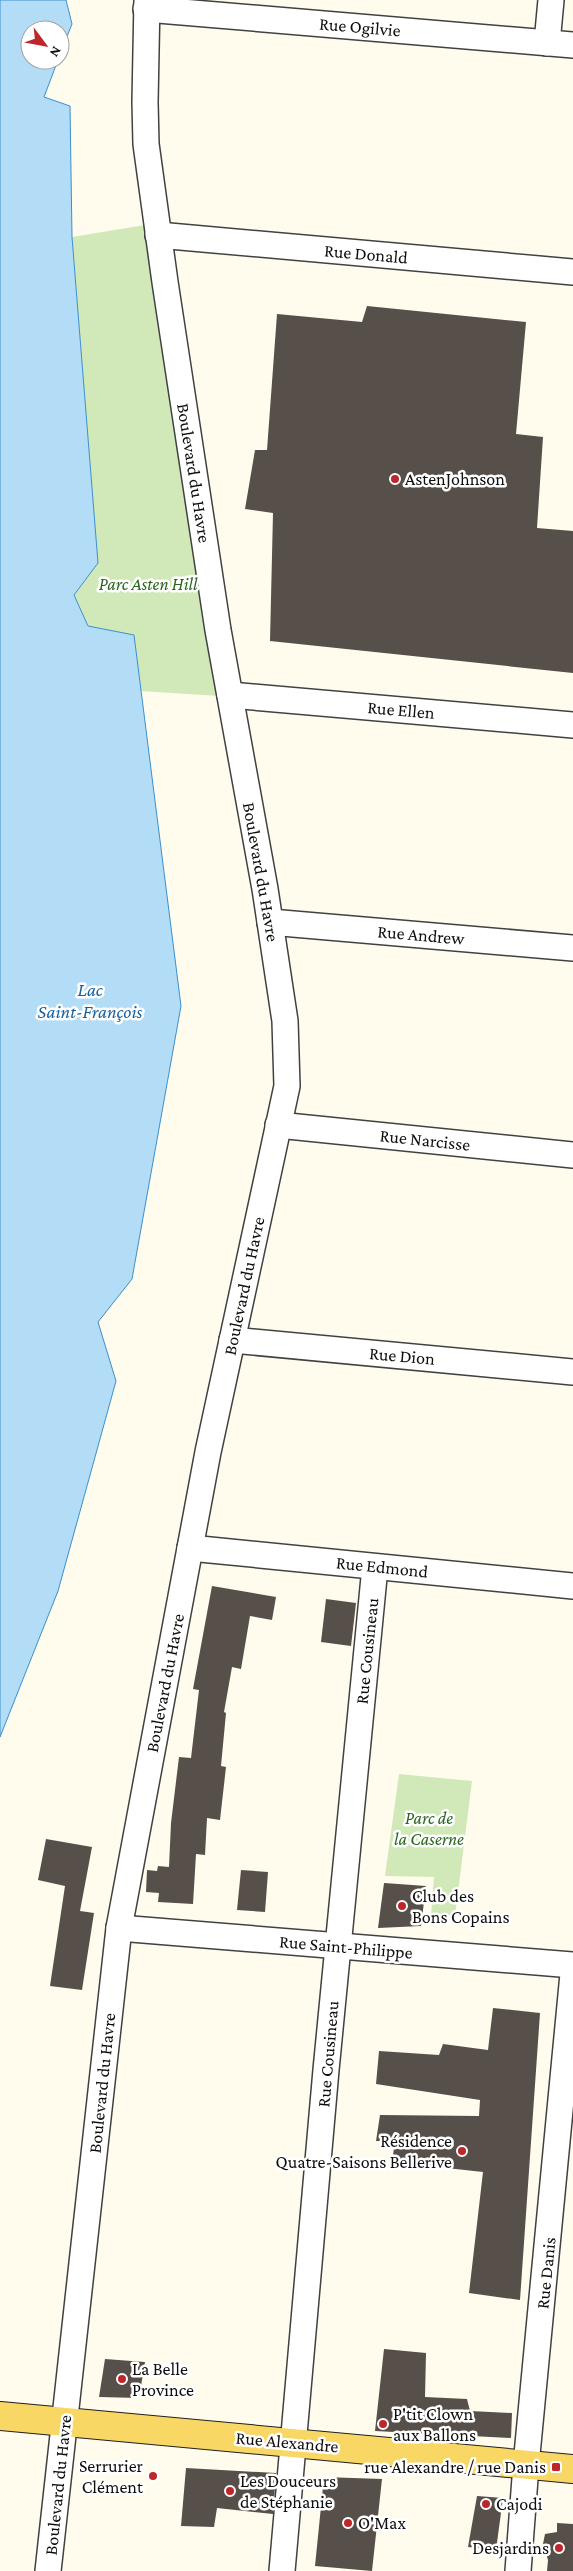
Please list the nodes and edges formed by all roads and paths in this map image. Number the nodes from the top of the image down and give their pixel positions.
1 (551, 0) edge
2 (146, 4) edge
3 (547, 43) junction
4 (573, 45) edge
5 (158, 235) junction
6 (573, 272) edge
7 (230, 695) junction
8 (573, 725) edge
9 (270, 922) junction
10 (573, 948) edge
11 (278, 1124) junction
12 (573, 1156) edge
13 (232, 1340) junction
14 (573, 1372) edge
15 (190, 1548) junction
16 (375, 1566) junction
17 (573, 1586) edge
18 (119, 1928) junction
19 (338, 1946) junction
20 (573, 1965) edge
21 (573, 1974) edge
22 (0, 2416) edge
23 (64, 2422) junction
24 (294, 2443) junction
25 (526, 2465) junction
26 (573, 2469) edge
27 (48, 2571) edge
28 (282, 2571) edge
29 (518, 2571) edge

1 - 3 street
2 - 3 street, Rue Ogilvie
2 - 5 street, Boulevard du Havre
3 - 4 street, Rue Ogilvie
5 - 6 street, Rue Donald
5 - 7 street, Boulevard du Havre
7 - 8 street, Rue Ellen
7 - 9 street, Boulevard du Havre
9 - 10 street, Rue Andrew
9 - 11 street, Boulevard du Havre
11 - 12 street, Rue Narcisse
11 - 13 street, Boulevard du Havre
13 - 14 street, Rue Dion
13 - 15 street, Boulevard du Havre
15 - 16 street, Rue Edmond
15 - 18 street, Boulevard du Havre
16 - 17 street, Rue Edmond
16 - 19 street, Rue Cousineau
18 - 19 street, Rue Saint-Philippe
18 - 23 street, Boulevard du Havre
19 - 20 street, Rue Saint-Philippe
19 - 24 street, Rue Cousineau
21 - 25 street, Rue Danis
22 - 23 main road, Rue Alexandre
23 - 24 main road, Rue Alexandre
23 - 27 street, Boulevard du Havre
24 - 25 main road, Rue Alexandre
24 - 28 street, Rue Cousineau
25 - 26 main road, Rue Alexandre
25 - 29 street, Rue Danis

